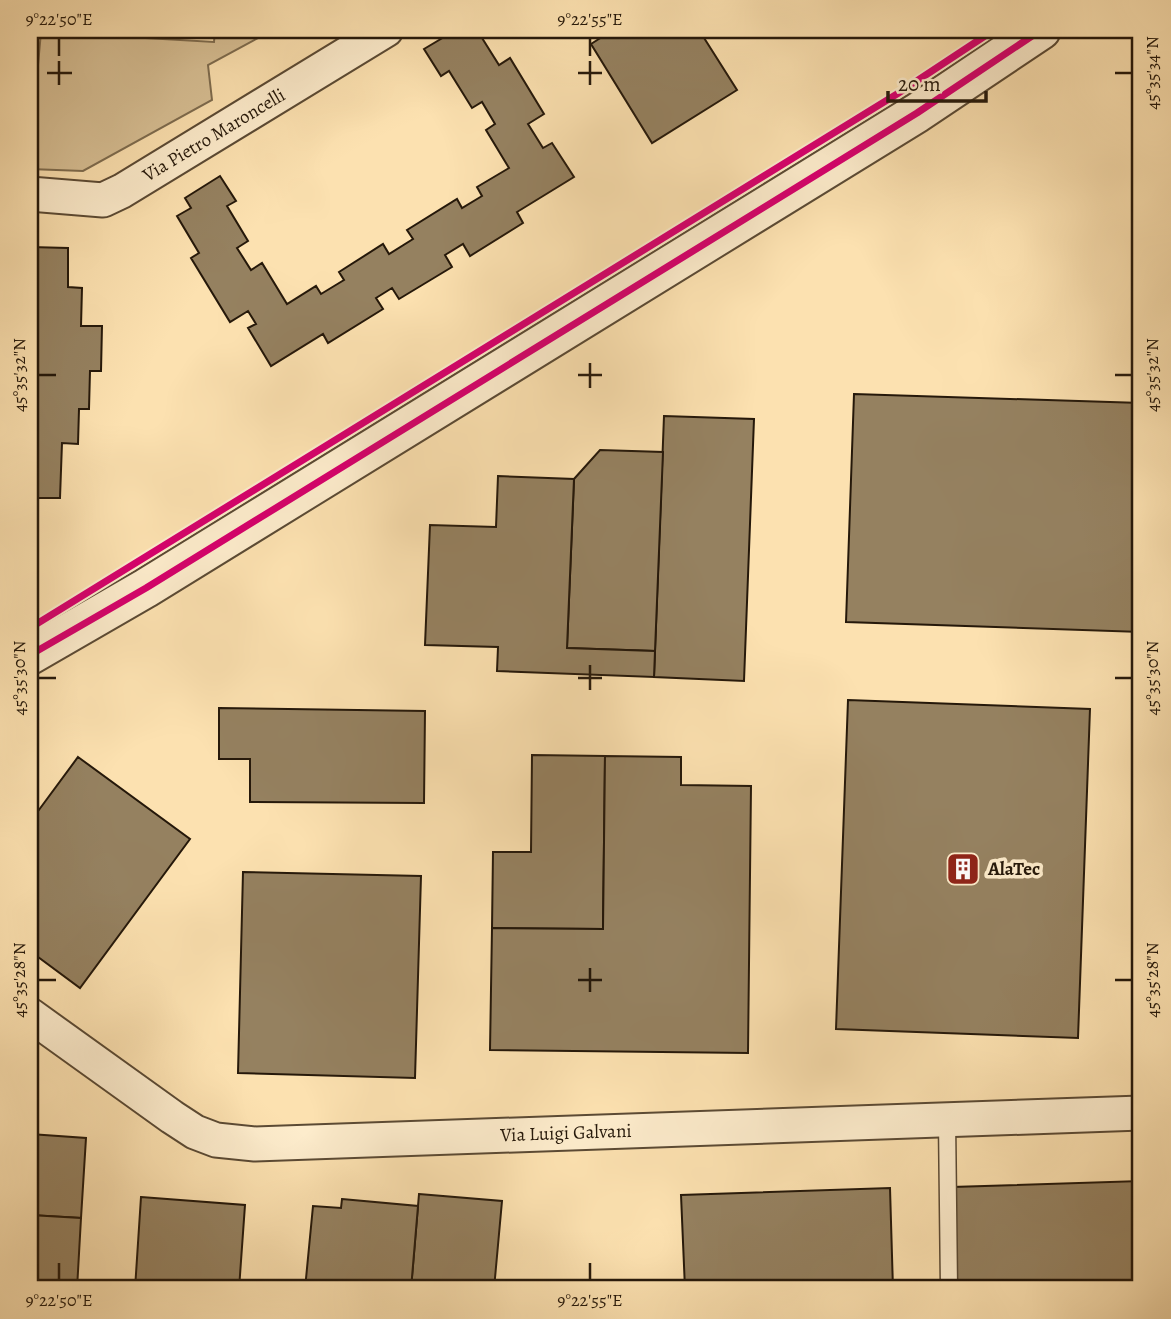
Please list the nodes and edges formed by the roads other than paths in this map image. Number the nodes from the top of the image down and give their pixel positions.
1 (386, 30) edge
2 (1041, 30) edge
3 (30, 194) edge
4 (146, 588) junction
5 (30, 654) edge
6 (30, 674) edge
7 (30, 1015) edge
8 (1141, 1113) edge
9 (947, 1120) junction
10 (949, 1289) edge

1 - 3 street, Via Pietro Maroncelli
2 - 4 street
4 - 5 street
4 - 6 street
7 - 9 street, Via Luigi Galvani
8 - 9 street, Via Luigi Galvani
9 - 10 lane

